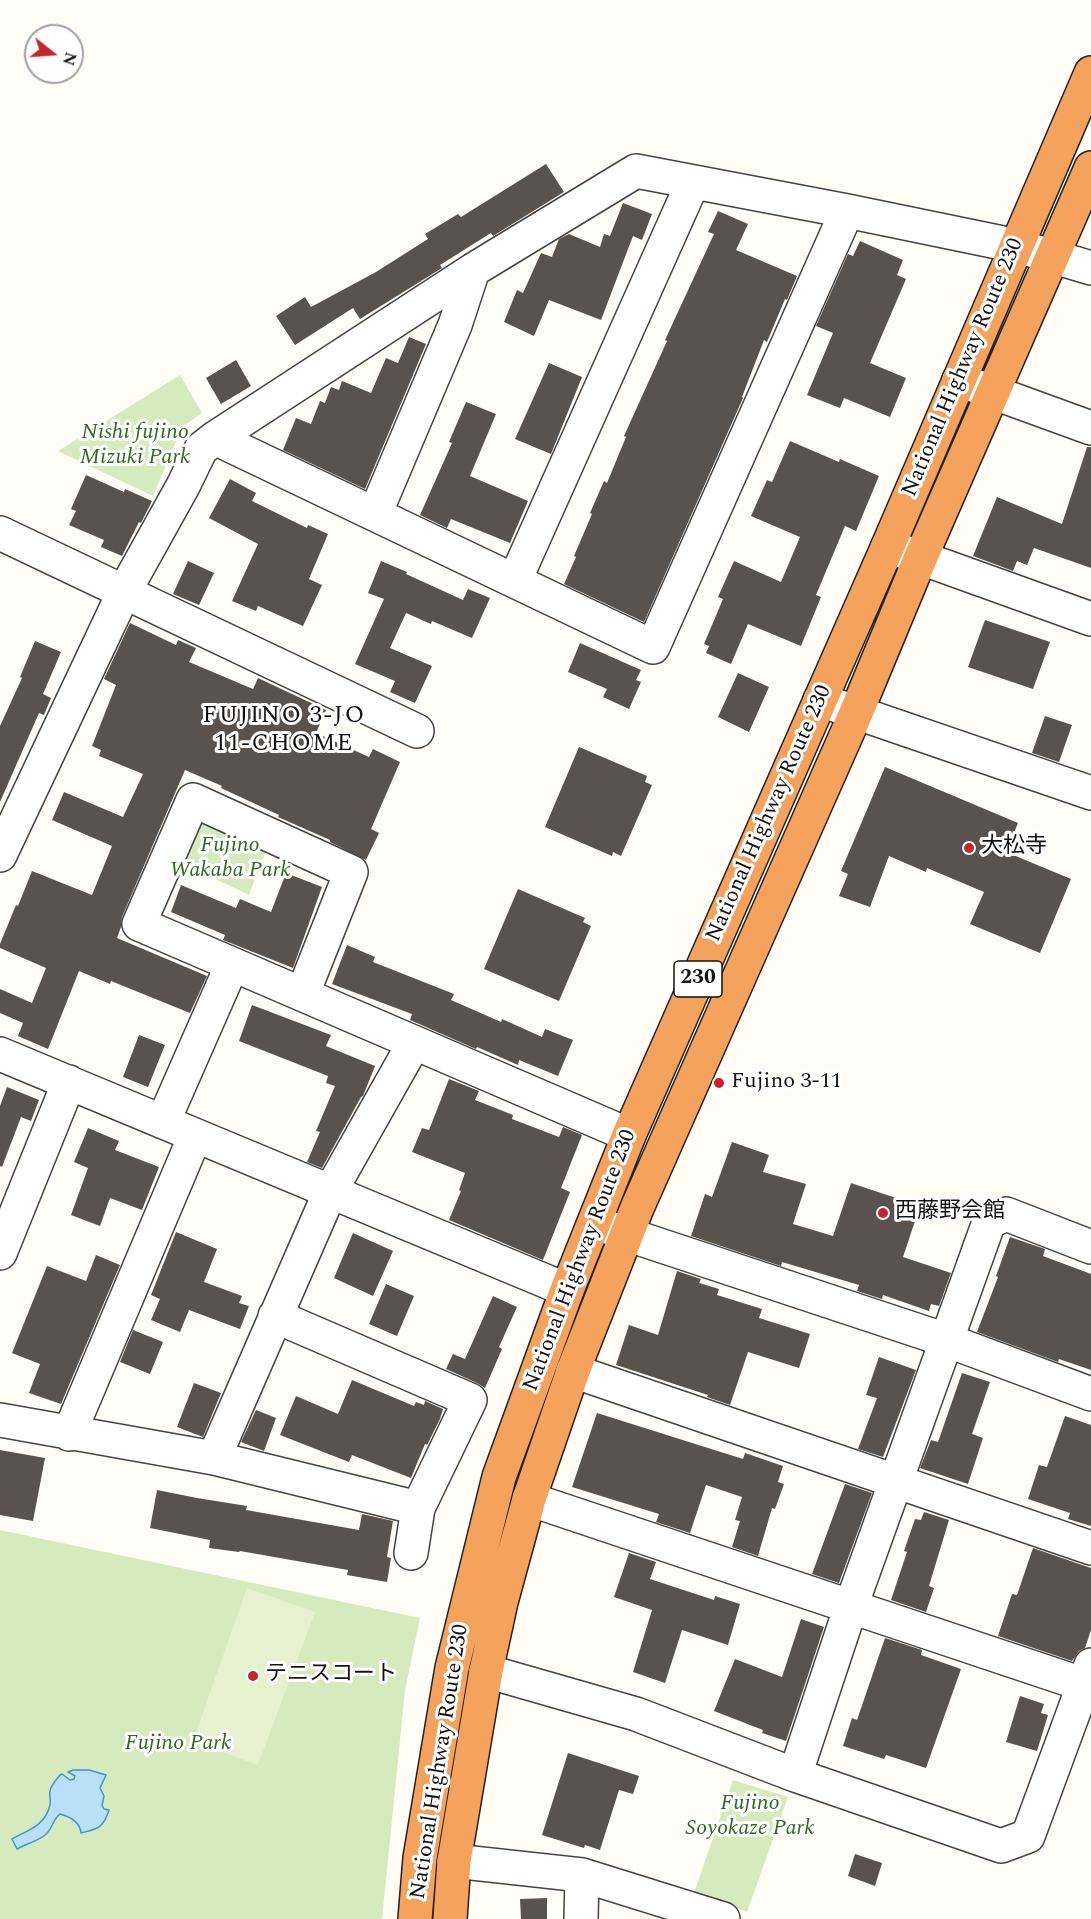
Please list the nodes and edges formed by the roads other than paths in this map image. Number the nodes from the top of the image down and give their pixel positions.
1 (1091, 73) edge
2 (1091, 168) edge
3 (693, 182) junction
4 (847, 211) junction
5 (1017, 246) junction
6 (1054, 256) junction
7 (1091, 268) edge
8 (473, 270) junction
9 (959, 380) junction
10 (993, 393) junction
11 (1091, 428) edge
12 (215, 438) junction
13 (375, 514) junction
14 (0, 533) edge
15 (888, 546) junction
16 (920, 559) junction
17 (514, 580) junction
18 (124, 592) junction
19 (1091, 620) edge
20 (820, 700) junction
21 (856, 713) junction
22 (417, 731) dead end
23 (1091, 793) edge
24 (0, 855) edge
25 (232, 965) junction
26 (303, 993) junction
27 (414, 1043) junction
28 (0, 1054) edge
29 (69, 1082) junction
30 (163, 1122) junction
31 (629, 1135) junction
32 (195, 1136) junction
33 (330, 1192) junction
34 (594, 1222) junction
35 (626, 1234) junction
36 (1091, 1247) edge
37 (0, 1253) edge
38 (567, 1290) junction
39 (275, 1316) junction
40 (946, 1340) junction
41 (573, 1371) junction
42 (1091, 1394) edge
43 (0, 1420) edge
44 (69, 1434) junction
45 (214, 1458) junction
46 (896, 1481) junction
47 (529, 1498) junction
48 (418, 1508) junction
49 (1091, 1548) edge
50 (411, 1554) dead end
51 (851, 1606) junction
52 (486, 1671) junction
53 (1089, 1679) edge
54 (795, 1775) junction
55 (454, 1861) junction
56 (582, 1875) junction
57 (415, 1919) edge
58 (450, 1919) edge
59 (581, 1919) edge
60 (723, 1919) edge

1 - 5 highway, National Highway Route 230 / 230
2 - 6 highway, National Highway Route 230 / 230
3 - 4 street
3 - 8 street
3 - 17 street
4 - 5 street
4 - 17 street
5 - 6 street
5 - 9 highway, National Highway Route 230 / 230
6 - 7 street
6 - 10 highway, National Highway Route 230 / 230
8 - 12 street
8 - 13 street
9 - 10 street
9 - 15 highway, National Highway Route 230 / 230
10 - 11 street
10 - 16 highway, National Highway Route 230 / 230
12 - 13 street
12 - 18 street
13 - 17 street
14 - 18 street
15 - 16 street
15 - 20 highway, National Highway Route 230 / 230
16 - 19 street
16 - 21 highway, National Highway Route 230 / 230
18 - 22 street
18 - 24 street
20 - 21 street
20 - 31 highway, National Highway Route 230 / 230
21 - 23 street
21 - 35 highway, National Highway Route 230 / 230
25 - 26 street
25 - 26 street
25 - 30 street
26 - 27 street
27 - 31 street
27 - 33 street
28 - 29 street
29 - 30 street
29 - 37 street
30 - 32 street
31 - 34 highway, National Highway Route 230 / 230
32 - 33 street
32 - 44 street
33 - 38 street
33 - 39 street
34 - 35 street
34 - 38 highway, National Highway Route 230 / 230
35 - 40 street
35 - 41 highway, National Highway Route 230 / 230
36 - 40 street
38 - 57 highway, National Highway Route 230 / 230
39 - 45 street
39 - 48 street
40 - 42 street
40 - 46 street
41 - 46 street
41 - 47 highway, National Highway Route 230 / 230
43 - 44 street
44 - 45 street
45 - 48 street
46 - 49 street
46 - 51 street
47 - 51 street
47 - 52 highway, National Highway Route 230 / 230
48 - 50 street
51 - 53 street
51 - 54 street
52 - 54 street
52 - 55 highway, National Highway Route 230 / 230
53 - 54 street
55 - 56 street
55 - 58 highway, National Highway Route 230 / 230
56 - 59 street
56 - 60 street

